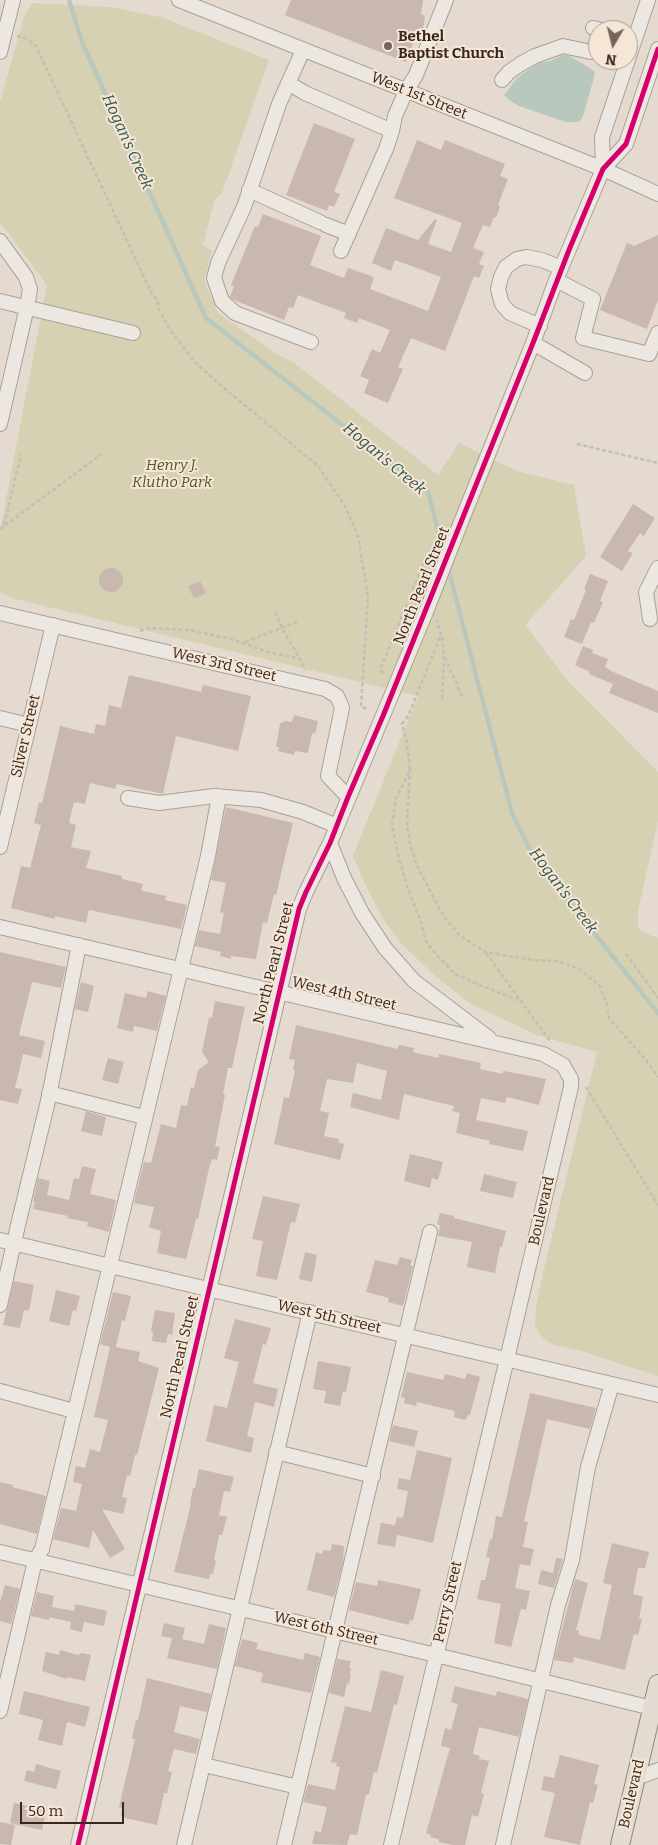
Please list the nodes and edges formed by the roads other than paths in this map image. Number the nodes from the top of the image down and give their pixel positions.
1 (13, 0) edge
2 (179, 0) edge
3 (446, 0) edge
4 (648, 0) edge
5 (658, 49) edge
6 (303, 50) junction
7 (0, 52) edge
8 (588, 52) edge
9 (502, 80) dead end
10 (288, 83) junction
11 (406, 91) junction
12 (392, 131) junction
13 (603, 169) junction
14 (249, 190) junction
15 (658, 194) edge
16 (349, 234) junction
17 (0, 241) edge
18 (341, 251) dead end
19 (559, 274) junction
20 (0, 300) edge
21 (27, 307) junction
22 (540, 326) junction
23 (132, 332) dead end
24 (658, 333) edge
25 (311, 342) dead end
26 (533, 343) junction
27 (585, 372) dead end
28 (0, 424) edge
29 (658, 568) edge
30 (0, 613) edge
31 (650, 619) dead end
32 (52, 625) junction
33 (0, 718) edge
34 (29, 725) junction
35 (219, 796) junction
36 (348, 797) junction
37 (128, 798) dead end
38 (337, 826) junction
39 (330, 843) junction
40 (0, 847) edge
41 (0, 927) edge
42 (79, 945) junction
43 (180, 969) junction
44 (280, 992) junction
45 (494, 1043) junction
46 (563, 1065) joint
47 (49, 1094) junction
48 (144, 1117) junction
49 (430, 1232) dead end
50 (7, 1241) edge
51 (109, 1265) junction
52 (209, 1289) junction
53 (0, 1305) edge
54 (310, 1312) junction
55 (407, 1335) junction
56 (507, 1359) junction
57 (612, 1384) junction
58 (0, 1391) edge
59 (658, 1395) edge
60 (74, 1411) junction
61 (276, 1452) junction
62 (373, 1476) junction
63 (0, 1552) edge
64 (35, 1561) junction
65 (139, 1585) junction
66 (239, 1609) junction
67 (335, 1631) junction
68 (436, 1655) junction
69 (541, 1681) junction
70 (658, 1684) edge
71 (0, 1708) edge
72 (653, 1721) edge
73 (204, 1765) junction
74 (658, 1770) edge
75 (636, 1778) junction
76 (298, 1787) junction
77 (78, 1845) edge
78 (184, 1845) edge
79 (284, 1845) edge
80 (391, 1845) edge
81 (503, 1845) edge
82 (620, 1845) edge

1 - 7 street
2 - 6 street, West 1st Street
3 - 11 street
4 - 13 street, North Pearl Street
5 - 13 street, North Pearl Street
6 - 10 street
6 - 11 street, West 1st Street
8 - 9 street
10 - 12 street
10 - 14 street
11 - 12 street
11 - 13 street, West 1st Street
12 - 16 street
13 - 15 street, West 1st Street
13 - 19 street, North Pearl Street
14 - 16 street
14 - 25 street
16 - 18 street
17 - 21 street
19 - 22 street, North Pearl Street
19 - 22 street
19 - 24 street
20 - 21 street
21 - 23 street
21 - 28 street
22 - 26 street, North Pearl Street
26 - 27 street
26 - 36 street, North Pearl Street, bridge
29 - 31 street
30 - 32 street, West 3rd Street
32 - 34 street, Silver Street
32 - 36 street, West 3rd Street
33 - 34 street
34 - 40 street, Silver Street
35 - 37 street
35 - 38 street
35 - 43 street
36 - 38 street, North Pearl Street
38 - 39 street, North Pearl Street
39 - 44 street, North Pearl Street
39 - 45 street
41 - 42 street, West 4th Street
42 - 43 street, West 4th Street
42 - 47 street
43 - 44 street, West 4th Street
43 - 48 street
44 - 45 street, West 4th Street
44 - 52 street, North Pearl Street
45 - 46 street, West 4th Street
46 - 56 street, Boulevard
47 - 48 street
47 - 50 street
48 - 51 street
49 - 55 street
50 - 51 street, West 5th Street
50 - 53 street
51 - 52 street, West 5th Street
51 - 60 street
52 - 54 street, West 5th Street
52 - 65 street, North Pearl Street
54 - 55 street, West 5th Street
54 - 61 street
55 - 56 street, West 5th Street
55 - 62 street
56 - 57 street, West 5th Street
56 - 68 street, Perry Street
57 - 59 street, West 5th Street
57 - 69 street
58 - 60 street
60 - 64 street
61 - 62 street
61 - 66 street
62 - 67 street
63 - 64 street, West 6th Street
64 - 65 street, West 6th Street
64 - 71 street
65 - 66 street, West 6th Street
65 - 77 street, North Pearl Street
66 - 67 street, West 6th Street
66 - 73 street
67 - 68 street, West 6th Street
67 - 76 street
68 - 69 street, West 6th Street
68 - 80 street, Perry Street
69 - 72 street, West 6th Street
69 - 81 street
70 - 72 main road, Boulevard
72 - 75 main road, Boulevard
73 - 76 street
73 - 78 street
74 - 75 street
75 - 82 main road, Boulevard
76 - 79 street

